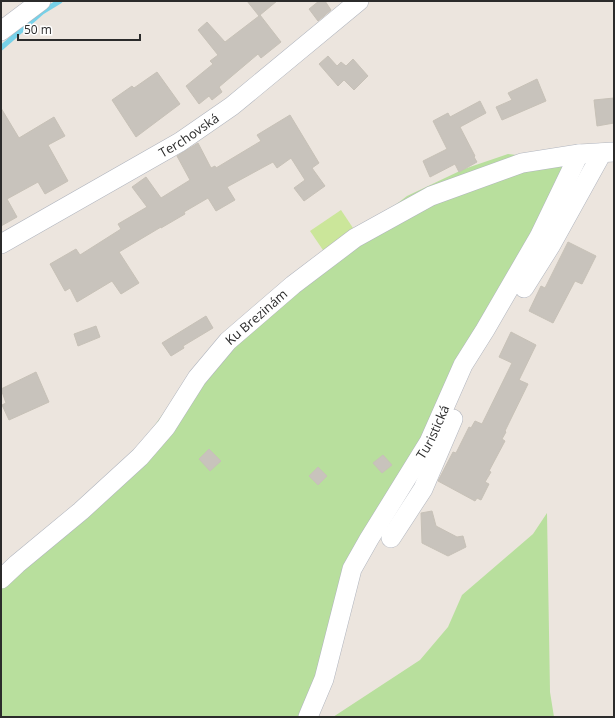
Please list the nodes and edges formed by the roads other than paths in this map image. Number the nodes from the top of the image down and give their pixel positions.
1 (41, 1) edge
2 (359, 1) edge
3 (1, 31) edge
4 (608, 152) edge
5 (579, 154) junction
6 (1, 244) edge
7 (391, 538) dead end
8 (1, 579) edge
9 (308, 717) edge

1 - 3 street
2 - 6 street, Terchovská
4 - 5 street, Ku Brezinám
4 - 7 street, Turistická
5 - 8 street, Ku Brezinám
5 - 9 street, Turistická

